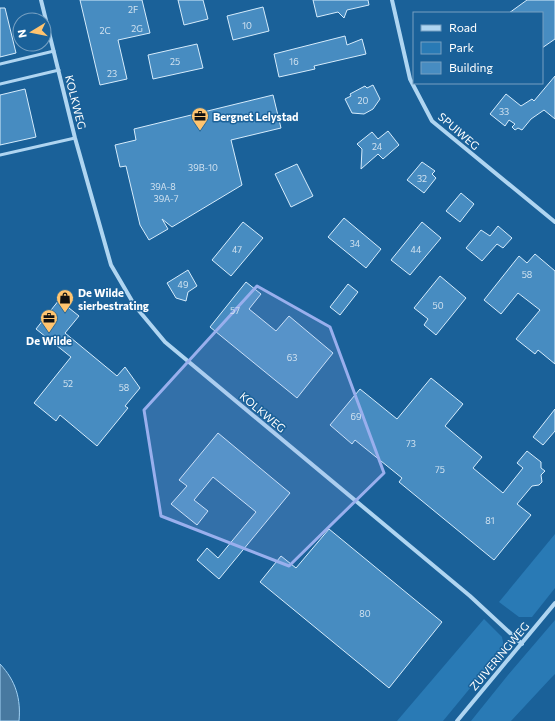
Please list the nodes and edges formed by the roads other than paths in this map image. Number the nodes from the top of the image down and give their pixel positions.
1 (41, 0) edge
2 (392, 0) edge
3 (54, 51) junction
4 (0, 64) edge
5 (58, 70) junction
6 (0, 84) edge
7 (75, 138) junction
8 (0, 155) edge
9 (555, 222) edge
10 (555, 603) edge
11 (522, 644) junction
12 (457, 721) edge

1 - 3 street, KOLKWEG
2 - 9 street, SPUIWEG
3 - 4 lane
3 - 5 street, KOLKWEG
5 - 6 lane, KOLKWEG
5 - 7 street, KOLKWEG
7 - 8 lane, KOLKWEG
7 - 11 street, KOLKWEG
10 - 11 street, ZUIVERINGWEG
11 - 12 street, ZUIVERINGWEG

